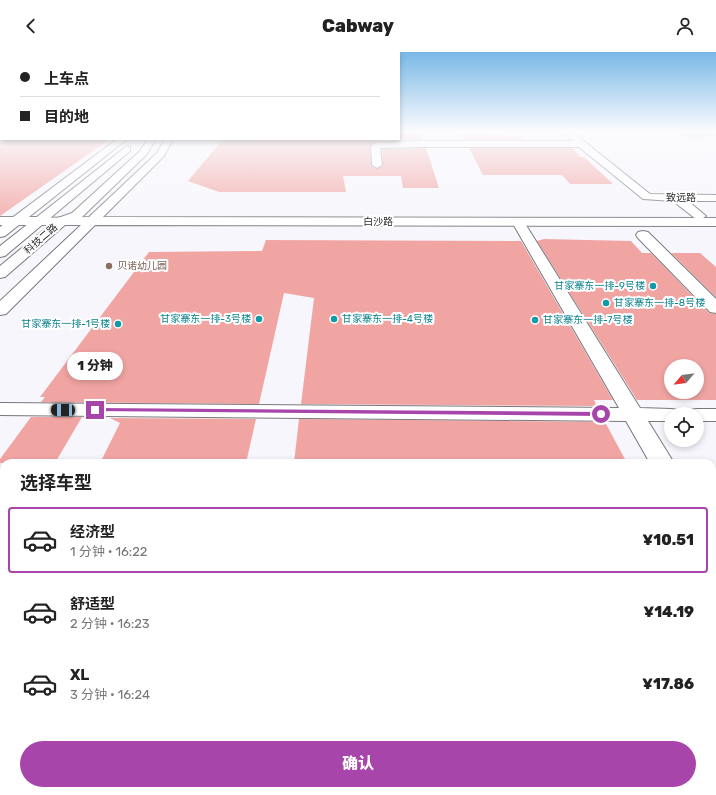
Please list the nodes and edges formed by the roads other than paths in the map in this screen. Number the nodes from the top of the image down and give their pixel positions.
1 (87, 167) edge
2 (105, 167) edge
3 (128, 167) edge
4 (149, 167) edge
5 (609, 167) edge
6 (677, 198) junction
7 (716, 198) edge
8 (122, 208) dead end
9 (219, 209) dead end
10 (76, 216) junction
11 (700, 216) junction
12 (716, 216) edge
13 (43, 218) junction
14 (96, 219) junction
15 (284, 219) junction
16 (0, 221) edge
17 (16, 221) junction
18 (62, 221) junction
19 (518, 222) junction
20 (716, 222) edge
21 (0, 233) edge
22 (643, 235) dead end
23 (0, 253) edge
24 (0, 274) edge
25 (716, 308) edge
26 (0, 310) edge
27 (0, 409) edge
28 (633, 415) junction
29 (664, 415) edge
30 (704, 415) edge
31 (716, 415) edge
32 (660, 459) edge

1 - 17 street
2 - 13 street, 科技二路
3 - 10 street, 科技二路
4 - 14 street
5 - 6 street, 致远路
6 - 7 street, 致远路
6 - 11 street
8 - 14 street
9 - 15 street
10 - 13 street, 白沙路
10 - 14 street, 白沙路
10 - 18 street, 科技二路
11 - 12 street, 白沙路
11 - 15 street, 白沙路
13 - 17 street
13 - 18 street, 白沙路
13 - 23 street, 科技二路
14 - 15 street, 白沙路
14 - 15 street
14 - 18 street, 白沙路
14 - 26 street
15 - 19 street, 白沙路
16 - 17 street
17 - 21 street
18 - 24 street, 科技二路
19 - 20 street, 白沙路
19 - 28 street
22 - 25 street
27 - 28 street
28 - 29 street
28 - 32 street
30 - 31 street

